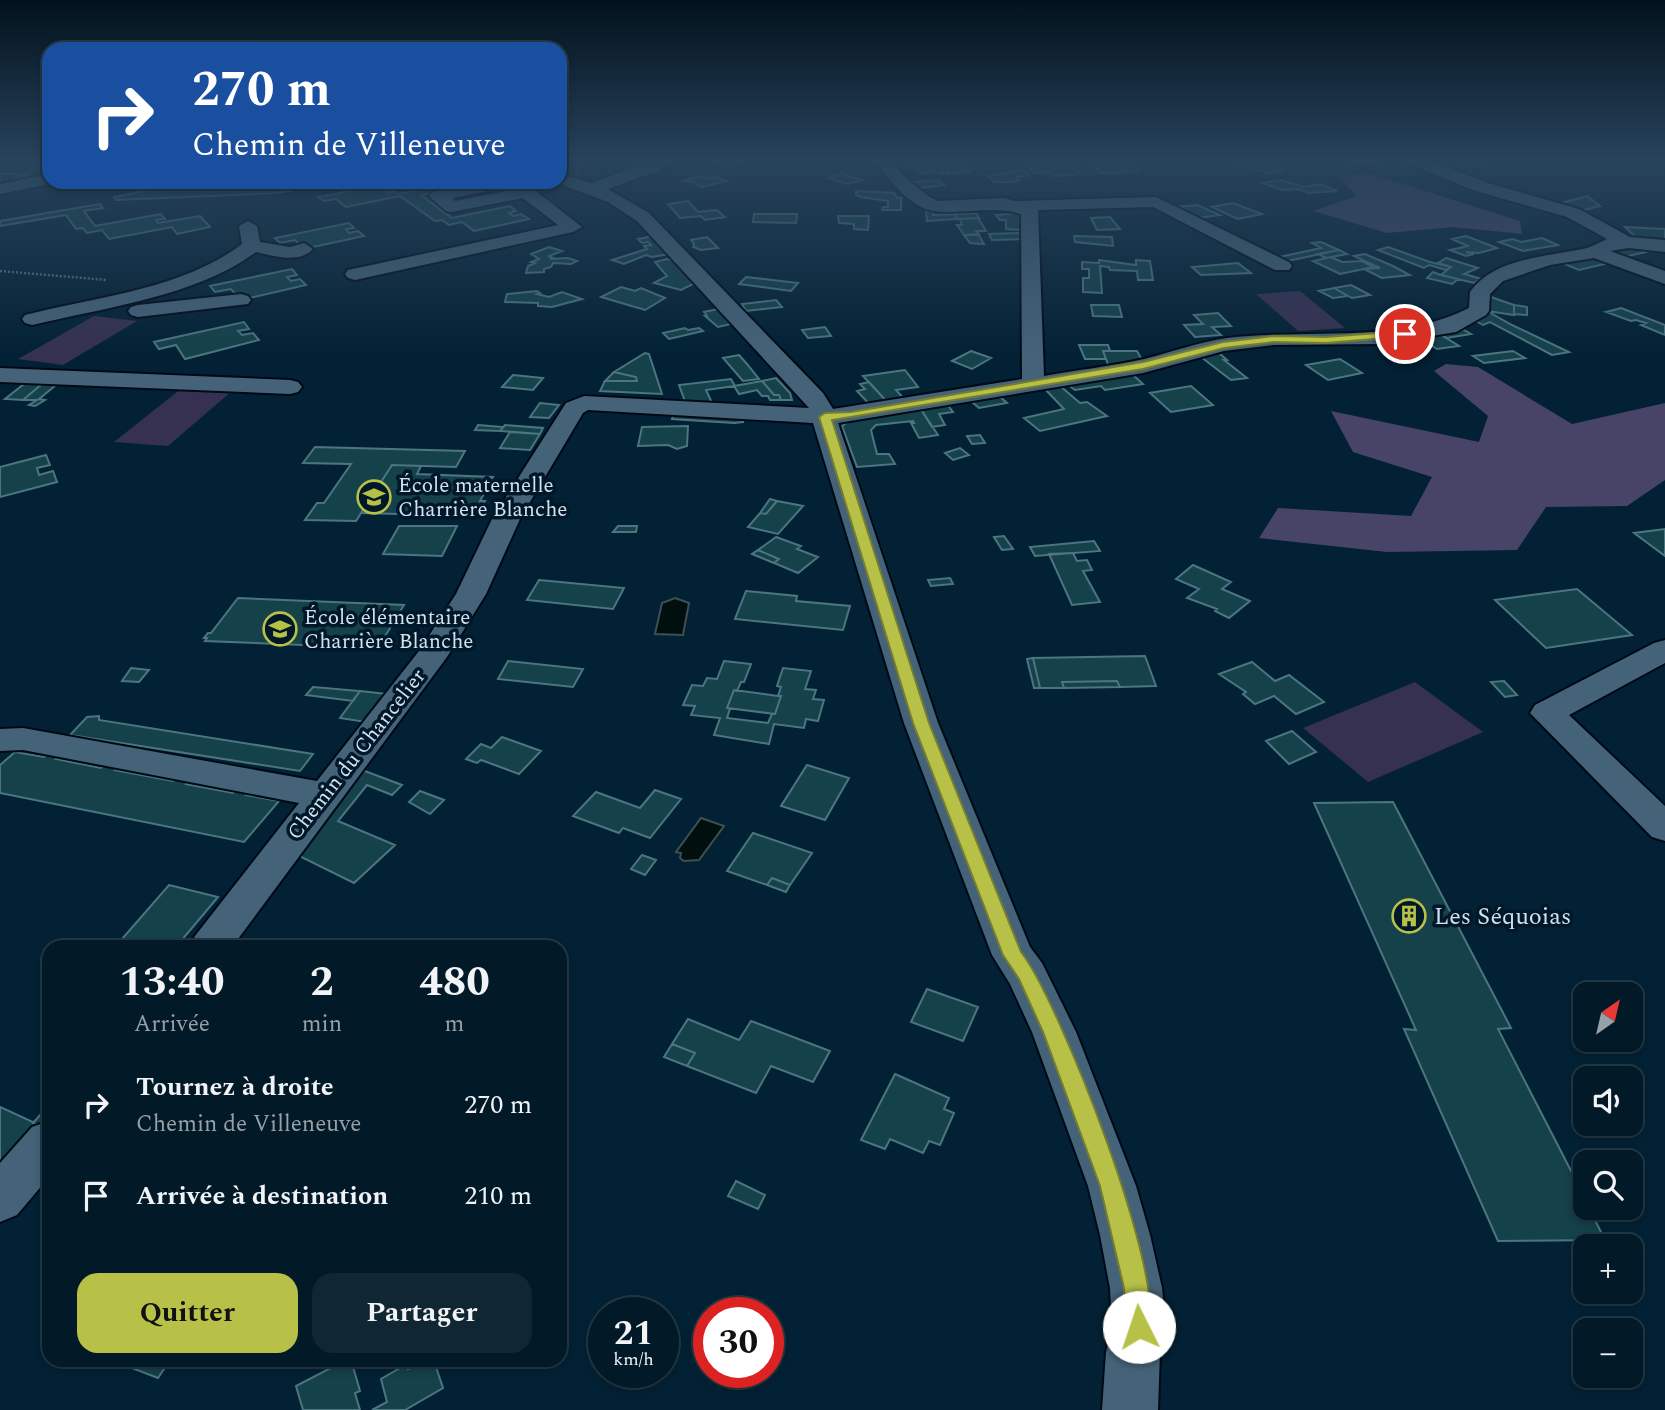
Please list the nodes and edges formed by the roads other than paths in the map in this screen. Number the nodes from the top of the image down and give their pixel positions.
1 (248, 223) dead end
2 (568, 224) edge
3 (649, 224) edge
4 (1030, 224) edge
5 (1199, 224) edge
6 (1592, 224) edge
7 (1625, 242) junction
8 (252, 246) junction
9 (1665, 246) edge
10 (1596, 252) junction
11 (228, 265) junction
12 (1282, 266) dead end
13 (355, 274) dead end
14 (1665, 278) edge
15 (241, 300) dead end
16 (0, 375) edge
17 (1033, 382) junction
18 (290, 387) dead end
19 (825, 417) junction
20 (1665, 650) edge
21 (0, 740) edge
22 (325, 795) junction
23 (1665, 828) edge
24 (214, 940) edge
25 (42, 1150) edge
26 (0, 1199) edge
27 (1130, 1410) edge

1 - 8 street
2 - 13 street
3 - 19 street
4 - 17 street
5 - 12 street
6 - 7 street
7 - 9 street
7 - 10 street
8 - 11 street
8 - 11 street
10 - 14 street
10 - 17 street, Chemin du Chancelier
11 - 15 street
16 - 18 street
17 - 19 street, Chemin du Chancelier
19 - 22 street, Chemin du Chancelier
19 - 27 street
20 - 23 street
21 - 22 street
22 - 24 street, Chemin du Chancelier
25 - 26 street

